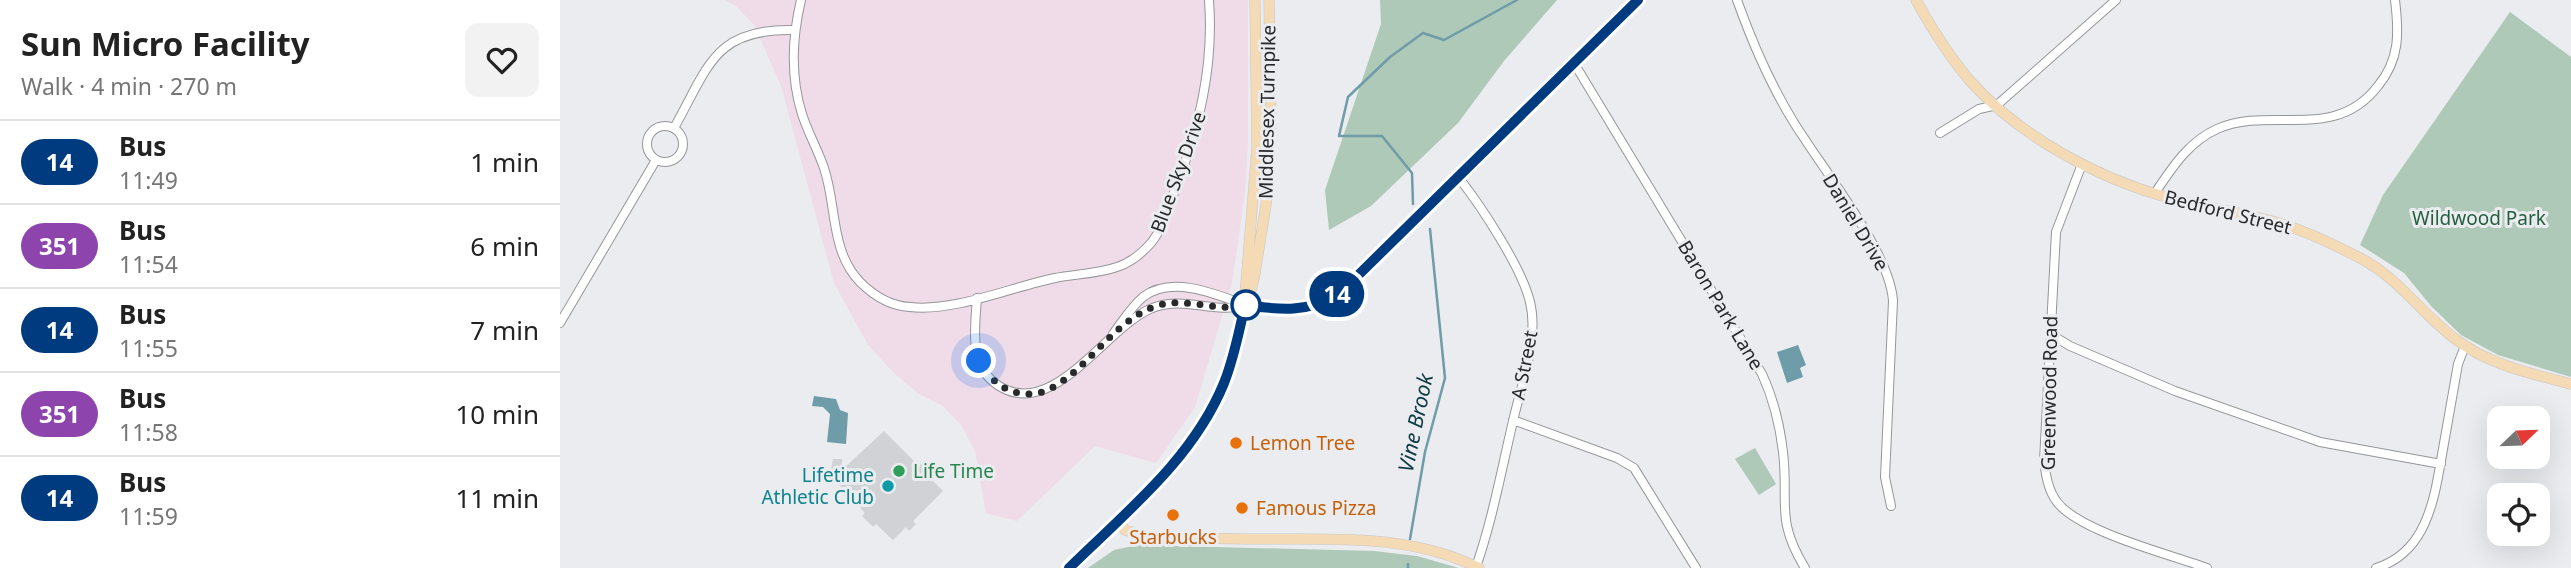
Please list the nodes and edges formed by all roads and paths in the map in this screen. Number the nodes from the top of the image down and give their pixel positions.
1 (801, 0) edge
2 (1209, 0) edge
3 (1255, 0) edge
4 (1269, 0) edge
5 (1638, 0) edge
6 (1737, 0) edge
7 (1916, 0) edge
8 (2116, 0) edge
9 (2395, 0) edge
10 (795, 30) junction
11 (1574, 63) junction
12 (1997, 105) junction
13 (674, 128) junction
14 (1940, 133) dead end
15 (656, 160) junction
16 (2082, 164) junction
17 (1459, 178) junction
18 (2155, 193) junction
19 (977, 298) junction
20 (1245, 305) junction
21 (560, 323) edge
22 (1113, 334) junction
23 (2050, 334) junction
24 (2465, 346) junction
25 (2571, 384) edge
26 (1513, 420) junction
27 (2441, 464) junction
28 (1891, 506) dead end
29 (1118, 520) junction
30 (1477, 567) edge
31 (1069, 568) edge
32 (1696, 568) edge
33 (1805, 568) edge
34 (2207, 568) edge
35 (2376, 568) edge

1 - 10 street, Blue Sky Drive
2 - 19 street, Blue Sky Drive
3 - 20 main road, Middlesex Turnpike
4 - 20 main road, Middlesex Turnpike
5 - 11 street
6 - 28 street, Daniel Drive
7 - 12 main road, Bedford Street
8 - 12 street
9 - 18 street
10 - 13 street
10 - 19 street, Blue Sky Drive
11 - 17 street
11 - 33 street, Baron Park Lane
12 - 14 street
12 - 16 main road, Bedford Street
13 - 15 street
13 - 15 street
15 - 21 street
16 - 18 main road, Bedford Street
16 - 23 street, Greenwood Road
17 - 20 street
17 - 26 street, A Street
18 - 24 main road, Bedford Street
19 - 22 street
20 - 22 street
20 - 22 street
20 - 29 main road, Middlesex Turnpike
23 - 27 street
23 - 34 street, Greenwood Road
24 - 25 main road, Bedford Street
24 - 27 street
26 - 30 street, A Street
26 - 32 street
27 - 35 street
29 - 30 main road
29 - 31 main road, Middlesex Turnpike

